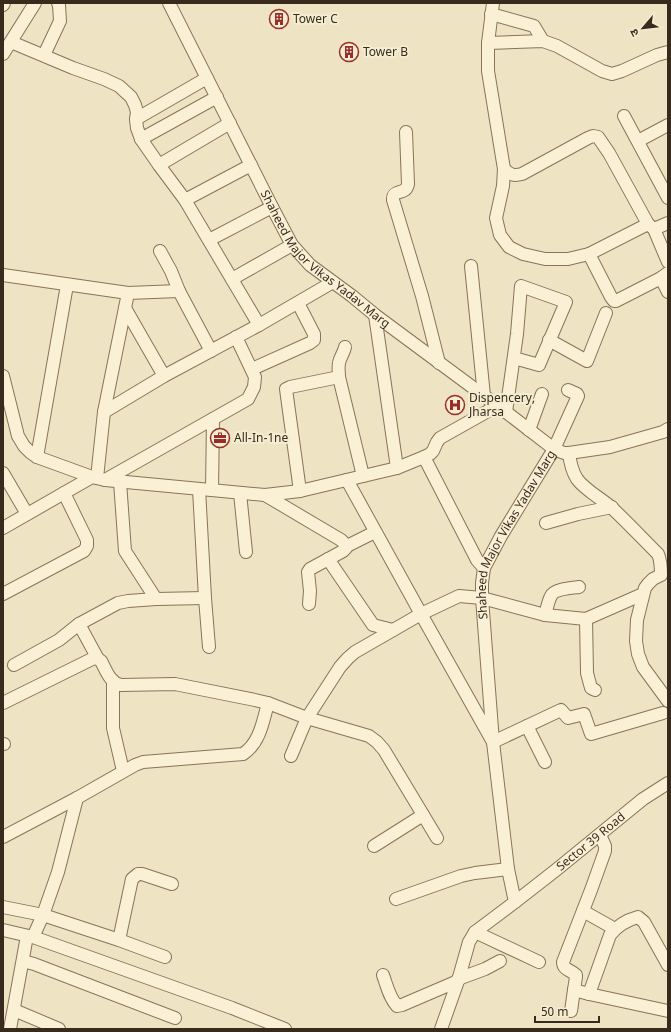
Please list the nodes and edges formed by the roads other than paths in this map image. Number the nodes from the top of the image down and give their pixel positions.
1 (35, 3) edge
2 (58, 3) edge
3 (169, 3) edge
4 (492, 8) edge
5 (543, 41) junction
6 (11, 42) junction
7 (488, 43) junction
8 (668, 52) edge
9 (3, 54) edge
10 (44, 55) junction
11 (207, 78) junction
12 (217, 97) junction
13 (624, 116) dead end
14 (136, 119) junction
15 (230, 123) junction
16 (668, 125) edge
17 (406, 132) dead end
18 (141, 139) junction
19 (638, 141) junction
20 (159, 165) junction
21 (251, 165) junction
22 (504, 169) junction
23 (668, 198) edge
24 (184, 200) junction
25 (272, 207) junction
26 (668, 223) edge
27 (651, 227) junction
28 (209, 240) junction
29 (292, 245) junction
30 (160, 251) dead end
31 (589, 254) junction
32 (668, 262) edge
33 (471, 266) dead end
34 (3, 275) edge
35 (665, 275) edge
36 (232, 279) junction
37 (333, 282) junction
38 (67, 284) junction
39 (179, 291) junction
40 (668, 292) edge
41 (128, 293) junction
42 (298, 303) junction
43 (125, 308) junction
44 (606, 313) dead end
45 (375, 315) junction
46 (259, 325) junction
47 (236, 337) junction
48 (550, 340) junction
49 (345, 347) dead end
50 (211, 351) junction
51 (514, 358) junction
52 (439, 363) junction
53 (252, 370) junction
54 (3, 376) edge
55 (164, 376) junction
56 (338, 377) junction
57 (568, 390) dead end
58 (542, 394) dead end
59 (484, 396) junction
60 (502, 409) junction
61 (104, 412) junction
62 (213, 419) junction
63 (668, 429) edge
64 (529, 430) junction
65 (554, 449) junction
66 (569, 453) junction
67 (37, 457) junction
68 (424, 457) junction
69 (397, 468) junction
70 (3, 473) edge
71 (363, 476) junction
72 (98, 478) junction
73 (347, 480) junction
74 (120, 482) junction
75 (199, 489) junction
76 (212, 490) junction
77 (300, 491) junction
78 (64, 493) junction
79 (240, 493) junction
80 (265, 495) junction
81 (612, 507) junction
82 (27, 514) junction
83 (546, 523) dead end
84 (3, 528) edge
85 (375, 532) junction
86 (345, 546) junction
87 (246, 552) dead end
88 (328, 559) junction
89 (484, 568) junction
90 (664, 575) edge
91 (579, 587) dead end
92 (3, 594) edge
93 (643, 594) junction
94 (205, 598) junction
95 (482, 598) junction
96 (156, 599) junction
97 (309, 604) dead end
98 (421, 614) junction
99 (545, 615) junction
100 (586, 619) junction
101 (79, 624) junction
102 (393, 630) junction
103 (210, 647) dead end
104 (98, 659) junction
105 (14, 666) dead end
106 (113, 682) junction
107 (595, 690) dead end
108 (668, 701) edge
109 (268, 703) junction
110 (3, 704) edge
111 (664, 713) dead end
112 (307, 718) junction
113 (527, 726) junction
114 (494, 742) junction
115 (291, 756) dead end
116 (545, 762) dead end
117 (123, 771) junction
118 (668, 783) edge
119 (77, 798) junction
120 (423, 815) junction
121 (600, 834) junction
122 (3, 837) edge
123 (437, 838) dead end
124 (374, 846) dead end
125 (508, 869) junction
126 (172, 884) dead end
127 (396, 899) dead end
128 (515, 902) junction
129 (3, 907) edge
130 (583, 911) junction
131 (43, 915) junction
132 (615, 929) junction
133 (3, 930) edge
134 (475, 932) junction
135 (30, 936) junction
136 (119, 940) junction
137 (166, 957) dead end
138 (23, 961) junction
139 (500, 961) dead end
140 (539, 962) dead end
141 (668, 964) edge
142 (383, 975) dead end
143 (458, 980) junction
144 (574, 990) junction
145 (589, 994) junction
146 (14, 1010) junction
147 (571, 1011) dead end
148 (668, 1011) edge
149 (175, 1018) dead end
150 (10, 1029) edge
151 (59, 1029) edge
152 (285, 1029) edge
153 (441, 1029) edge

1 - 6 street
2 - 10 street
3 - 11 street, Shaheed Major Vikas Yadav Marg
4 - 5 street
4 - 7 street
5 - 7 street
5 - 8 street
6 - 9 street
6 - 10 street
7 - 22 street
10 - 14 street
11 - 12 street, Shaheed Major Vikas Yadav Marg
11 - 14 street
12 - 15 street, Shaheed Major Vikas Yadav Marg
12 - 18 street
13 - 19 street
14 - 18 street
15 - 20 street
15 - 21 street, Shaheed Major Vikas Yadav Marg
16 - 19 street
17 - 52 street
18 - 20 street
19 - 23 street
20 - 24 street
21 - 24 street
21 - 25 street, Shaheed Major Vikas Yadav Marg
22 - 27 street
22 - 31 street
24 - 28 street
25 - 28 street
25 - 29 street, Shaheed Major Vikas Yadav Marg
26 - 27 street
27 - 31 street
27 - 32 street
28 - 36 street
29 - 36 street
29 - 37 street, Shaheed Major Vikas Yadav Marg
30 - 39 street
31 - 35 street
33 - 59 street
34 - 38 street
35 - 40 street
36 - 46 street
37 - 42 street
37 - 45 street, Shaheed Major Vikas Yadav Marg
38 - 41 street
38 - 67 street
39 - 41 street
39 - 50 street
41 - 43 street
42 - 46 street
42 - 53 street
43 - 55 street
43 - 61 street
44 - 48 street
45 - 52 street, Shaheed Major Vikas Yadav Marg
45 - 69 street
46 - 47 street
47 - 50 street
47 - 53 street
48 - 51 street
48 - 51 street
49 - 56 street
50 - 55 street
51 - 60 street
52 - 59 street, Shaheed Major Vikas Yadav Marg
53 - 62 street
54 - 67 street
55 - 61 street
56 - 71 street
56 - 77 street
57 - 65 street
58 - 64 street
59 - 60 street, Shaheed Major Vikas Yadav Marg
60 - 64 street, Shaheed Major Vikas Yadav Marg
60 - 68 street
61 - 72 street
62 - 72 street
62 - 76 street
63 - 66 street
64 - 65 street, Shaheed Major Vikas Yadav Marg
65 - 66 street
65 - 89 street, Shaheed Major Vikas Yadav Marg
66 - 81 street
67 - 72 street
68 - 69 street
68 - 89 street
69 - 71 street
70 - 82 street
71 - 73 street
72 - 74 street
72 - 78 street
73 - 77 street
73 - 85 street
74 - 75 street
74 - 96 street
75 - 76 street
75 - 94 street
76 - 79 street
77 - 80 street
78 - 82 street
78 - 92 street
79 - 80 street
79 - 87 street
80 - 86 street
81 - 83 street
81 - 90 street
82 - 84 street
85 - 86 street
85 - 98 street
86 - 88 street
88 - 97 street
88 - 102 street
89 - 95 street, Shaheed Major Vikas Yadav Marg
90 - 93 street
91 - 99 street
93 - 100 street
93 - 108 street
94 - 96 street
94 - 103 street
95 - 98 street
95 - 99 street
95 - 114 street, Shaheed Major Vikas Yadav Marg
96 - 101 street
98 - 102 street
98 - 114 street
99 - 100 street
100 - 107 street
101 - 104 street
101 - 105 street
102 - 112 street
104 - 106 street
104 - 110 street
106 - 109 street
106 - 117 street
109 - 112 street
109 - 117 street
111 - 113 street
112 - 115 street
112 - 120 street
113 - 114 street
113 - 116 street
114 - 125 street, Shaheed Major Vikas Yadav Marg
117 - 119 street
118 - 121 street, Sector 39 Road
119 - 122 street
119 - 131 street
120 - 123 street
120 - 124 street
121 - 128 street, Sector 39 Road
121 - 130 street
125 - 127 street
125 - 128 street, Shaheed Major Vikas Yadav Marg
126 - 136 street
128 - 134 street
129 - 131 street
130 - 132 street
130 - 144 street
131 - 135 street
131 - 136 street
132 - 141 street
132 - 145 street
133 - 135 street
134 - 140 street
134 - 143 street
135 - 138 street
135 - 152 street
136 - 137 street
138 - 146 street
138 - 149 street
139 - 143 street
142 - 143 street
143 - 153 street
144 - 145 street
144 - 147 street
145 - 148 street
146 - 150 street
146 - 151 street

